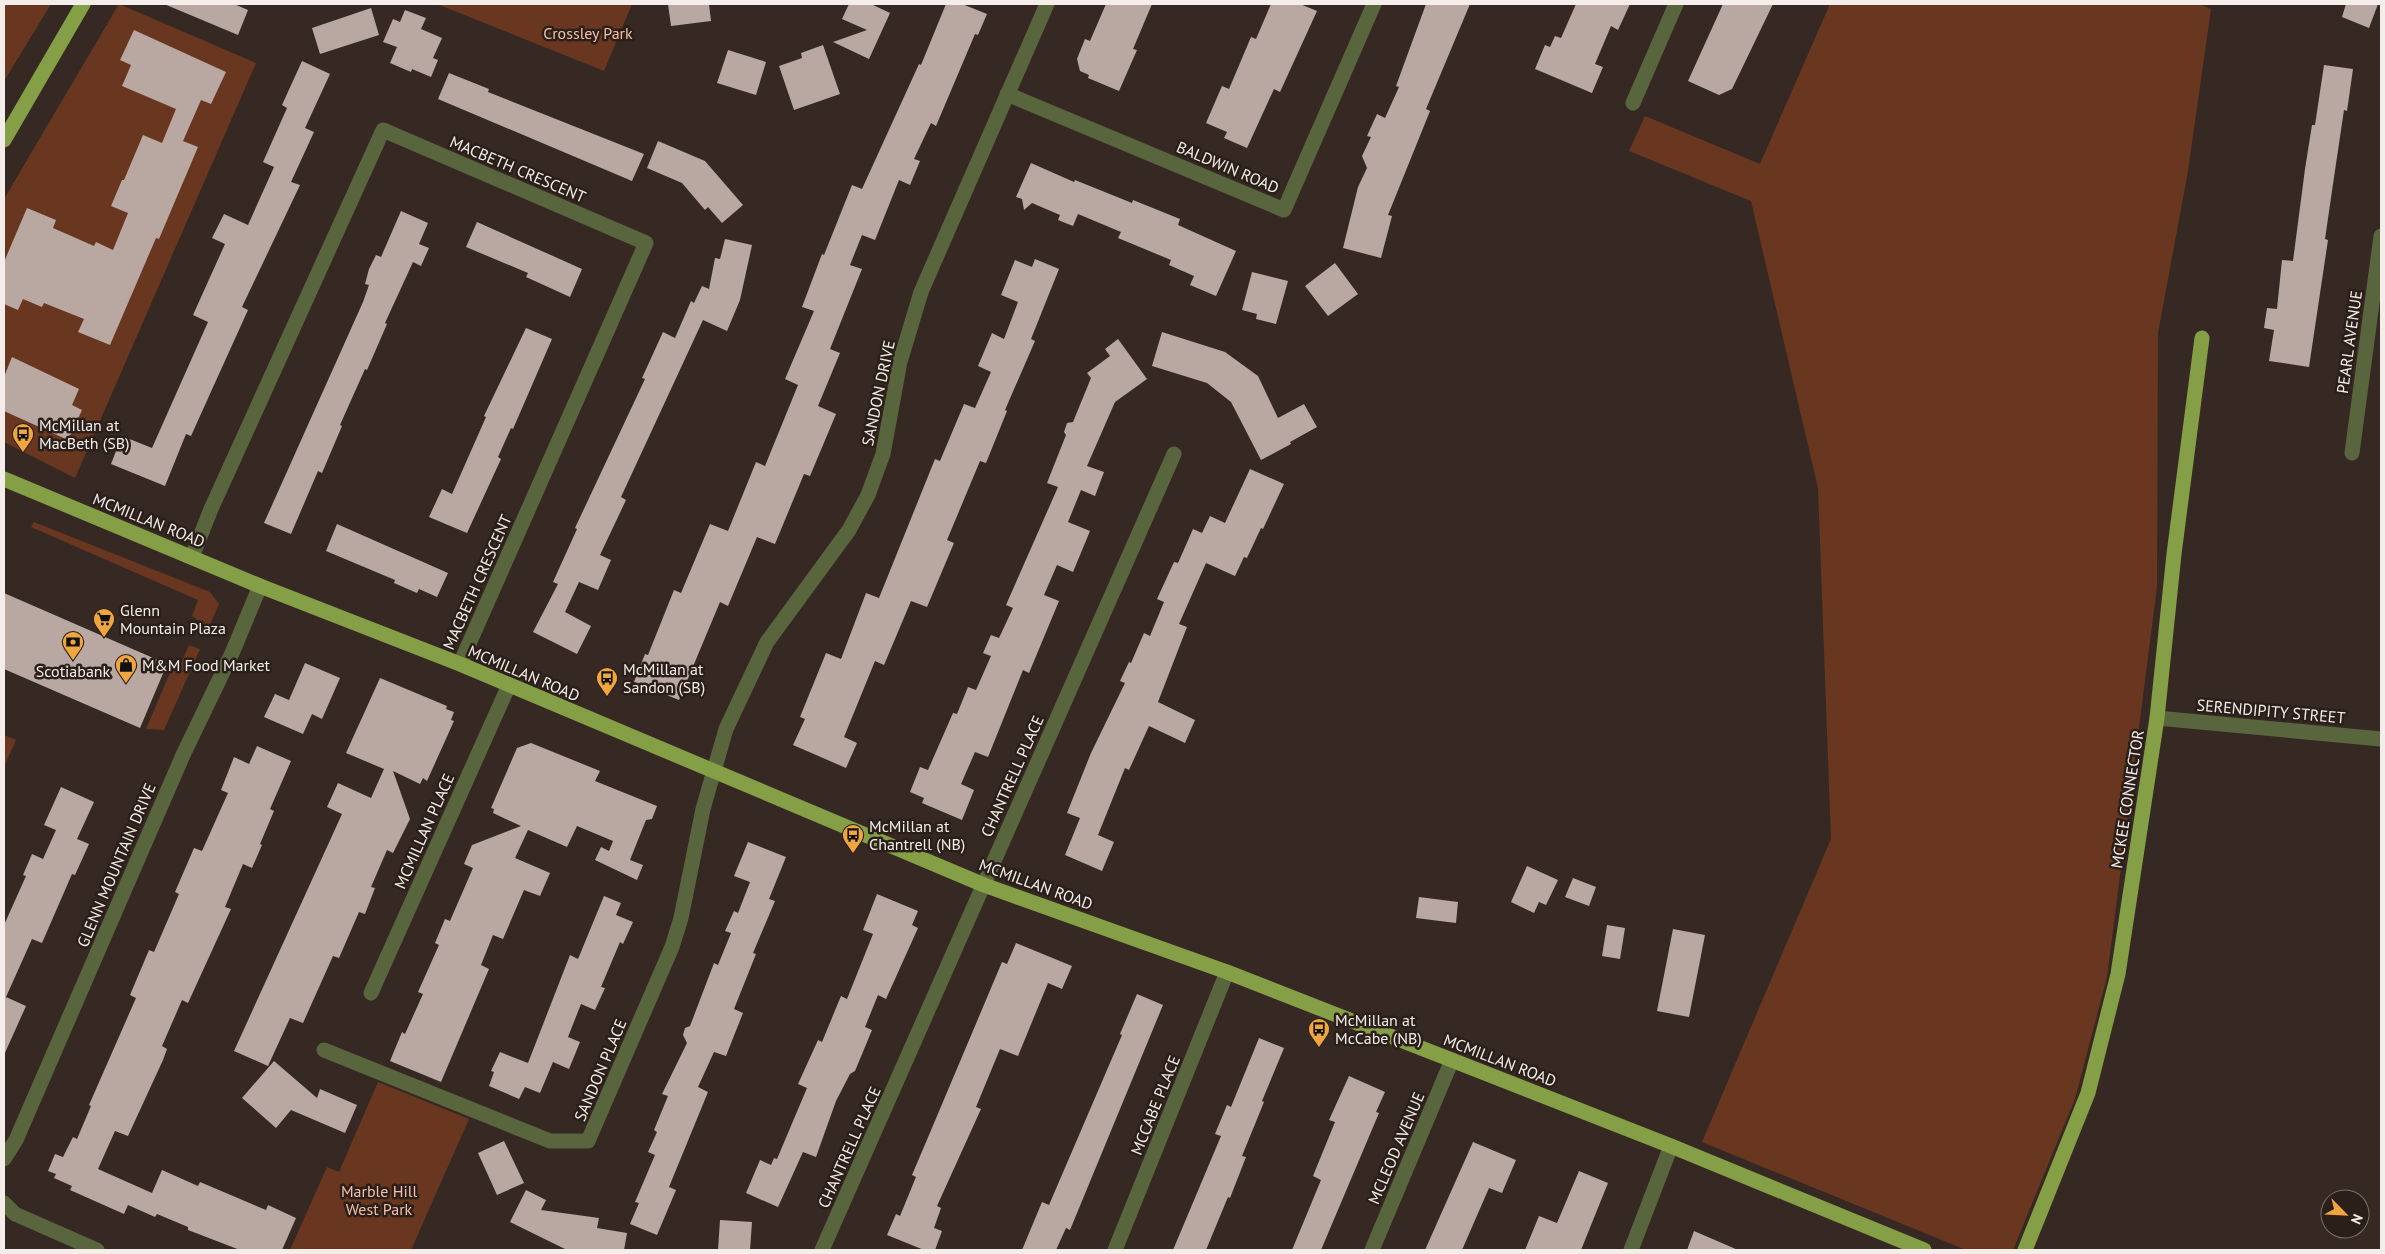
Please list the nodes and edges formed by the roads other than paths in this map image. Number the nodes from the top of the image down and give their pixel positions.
1 (83, 4) edge
2 (1047, 4) edge
3 (1374, 4) edge
4 (1676, 4) edge
5 (1007, 94) junction
6 (1633, 103) dead end
7 (4, 140) edge
8 (2381, 236) edge
9 (2202, 338) dead end
10 (2352, 453) dead end
11 (1174, 454) dead end
12 (4, 479) edge
13 (192, 557) junction
14 (260, 586) junction
15 (460, 664) junction
16 (508, 685) junction
17 (2157, 718) junction
18 (2381, 738) edge
19 (713, 772) junction
20 (984, 884) junction
21 (1227, 972) junction
22 (371, 993) dead end
23 (324, 1050) dead end
24 (1452, 1060) junction
25 (1672, 1146) junction
26 (4, 1159) edge
27 (4, 1203) edge
28 (97, 1250) edge
29 (822, 1250) edge
30 (1114, 1250) edge
31 (1372, 1250) edge
32 (1632, 1250) edge
33 (1924, 1250) edge
34 (2025, 1250) edge

1 - 7 main road
2 - 5 street, SANDON DRIVE
3 - 5 street, BALDWIN ROAD
4 - 6 street
5 - 19 street, SANDON DRIVE
8 - 10 street, PEARL AVENUE
9 - 17 main road, MCKEE CONNECTOR
11 - 20 street, CHANTRELL PLACE
12 - 13 main road, MCMILLAN ROAD
13 - 14 main road, MCMILLAN ROAD
13 - 15 street, MACBETH CRESCENT
14 - 15 main road, MCMILLAN ROAD
14 - 26 street, GLENN MOUNTAIN DRIVE
15 - 16 main road, MCMILLAN ROAD
16 - 19 main road, MCMILLAN ROAD
16 - 22 street, MCMILLAN PLACE
17 - 18 street, SERENDIPITY STREET
17 - 34 main road, MCKEE CONNECTOR
19 - 20 main road, MCMILLAN ROAD
19 - 23 street, SANDON PLACE
20 - 21 main road, MCMILLAN ROAD
20 - 29 street, CHANTRELL PLACE
21 - 24 main road, MCMILLAN ROAD
21 - 30 street, MCCABE PLACE
24 - 25 main road, MCMILLAN ROAD
24 - 31 street, MCLEOD AVENUE
25 - 32 street
25 - 33 main road, MCMILLAN ROAD
27 - 28 street

